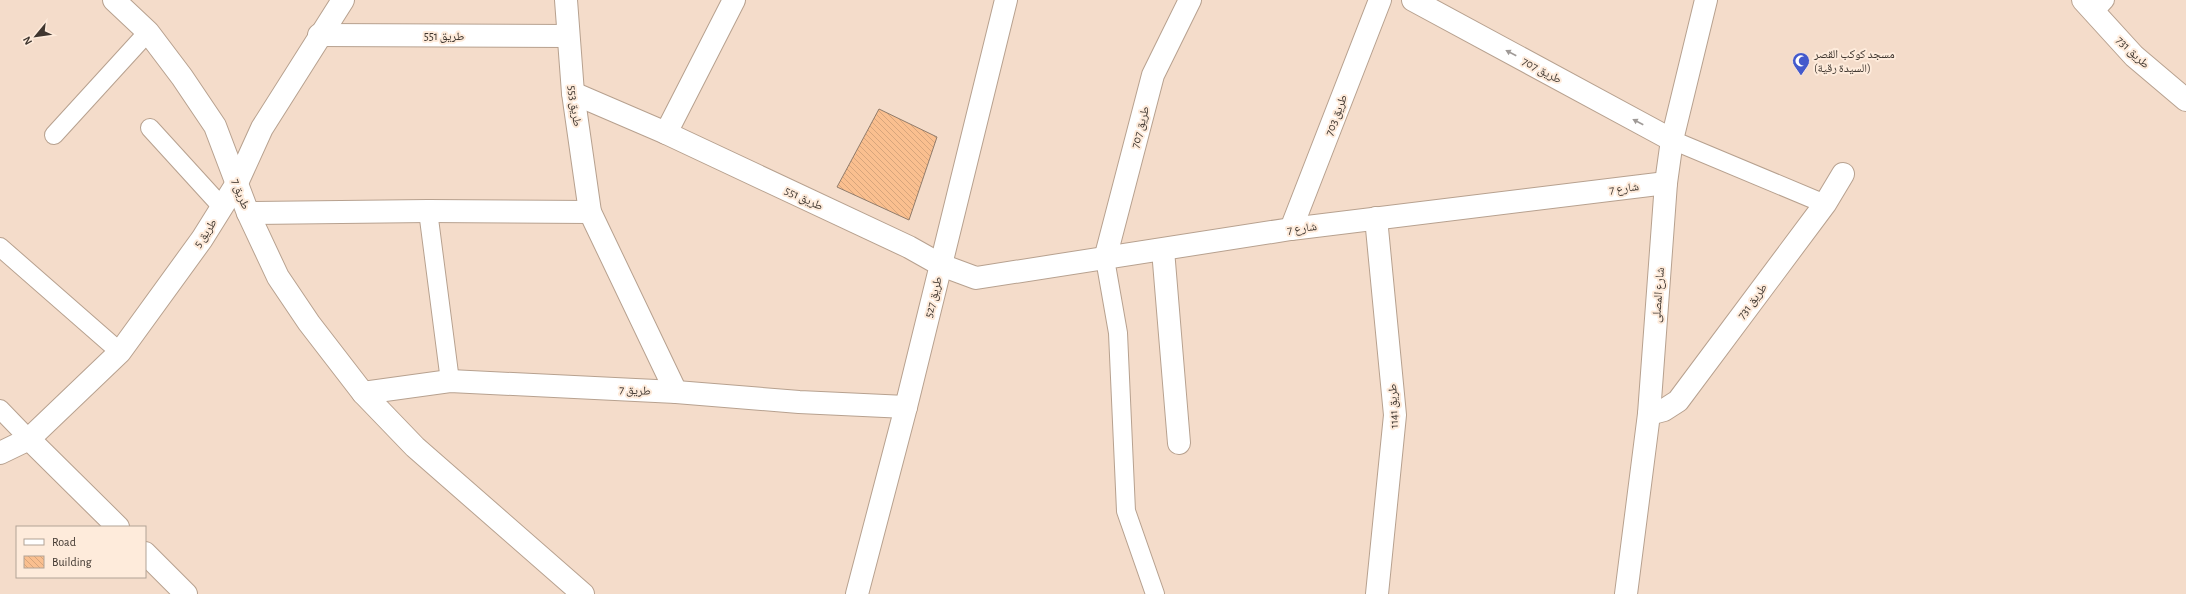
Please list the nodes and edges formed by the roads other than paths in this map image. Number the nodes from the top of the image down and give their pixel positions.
1 (114, 0) edge
2 (343, 0) edge
3 (566, 0) edge
4 (734, 0) edge
5 (1006, 0) edge
6 (1190, 0) edge
7 (1380, 0) edge
8 (1413, 0) edge
9 (1706, 0) edge
10 (2094, 4) edge
11 (148, 32) junction
12 (319, 35) junction
13 (568, 36) junction
14 (573, 93) junction
15 (2186, 100) edge
16 (150, 128) dead end
17 (666, 133) junction
18 (54, 135) dead end
19 (1672, 140) junction
20 (1843, 174) dead end
21 (237, 183) junction
22 (1666, 183) junction
23 (1825, 204) junction
24 (222, 207) junction
25 (428, 211) junction
26 (590, 212) junction
27 (248, 214) junction
28 (1376, 218) junction
29 (1291, 229) junction
30 (0, 247) edge
31 (1163, 250) junction
32 (1105, 260) junction
33 (941, 265) junction
34 (120, 352) junction
35 (450, 381) junction
36 (676, 392) junction
37 (363, 393) junction
38 (906, 407) junction
39 (0, 409) edge
40 (1649, 414) junction
41 (29, 439) junction
42 (1179, 443) dead end
43 (0, 453) edge
44 (117, 526) edge
45 (146, 554) edge
46 (186, 594) edge
47 (583, 594) edge
48 (857, 594) edge
49 (1155, 594) edge
50 (1377, 594) edge
51 (1626, 594) edge

1 - 11 street, طريق 7
2 - 12 street, طريق 5
3 - 13 street, طريق 553
4 - 17 street
5 - 33 street, طريق 527
6 - 32 street, طريق 707
7 - 29 street, طريق 703
19 -> 8 street, طريق 707
9 - 19 street, شارع المصلى
10 - 15 street, طريق 731
11 - 18 lane
11 - 21 street, طريق 7
12 - 13 street, طريق 551
12 - 21 street, طريق 5
13 - 14 street, طريق 553
14 - 17 street, طريق 551
14 - 26 street, طريق 553
16 - 24 lane
17 - 33 street, طريق 551
19 - 22 street, شارع المصلى
19 - 23 lane
20 - 23 street, طريق 731
21 - 24 street, طريق 5
21 - 27 street, طريق 7
22 - 28 street, شارع 7
22 - 40 street, شارع المصلى
23 - 40 street, طريق 731
24 - 34 street, طريق 5
25 - 26 street
25 - 27 street
25 - 35 lane
26 - 36 street, طريق 553
27 - 37 street, طريق 7
28 - 29 street, شارع 7
28 - 50 street, طريق 1141
29 - 31 street, شارع 7
30 - 34 lane
31 - 32 street, شارع 7
31 - 42 street
32 - 33 street, شارع 7
32 - 49 lane
33 - 38 street, طريق 527
34 - 41 street, طريق 5
35 - 36 street, طريق 7
35 - 37 street, طريق 7
36 - 38 street, طريق 7
37 - 47 street, طريق 7
38 - 48 street, طريق 527
39 - 41 lane
40 - 51 street, شارع المصلى
41 - 43 street, طريق 5
41 - 44 street
45 - 46 street

